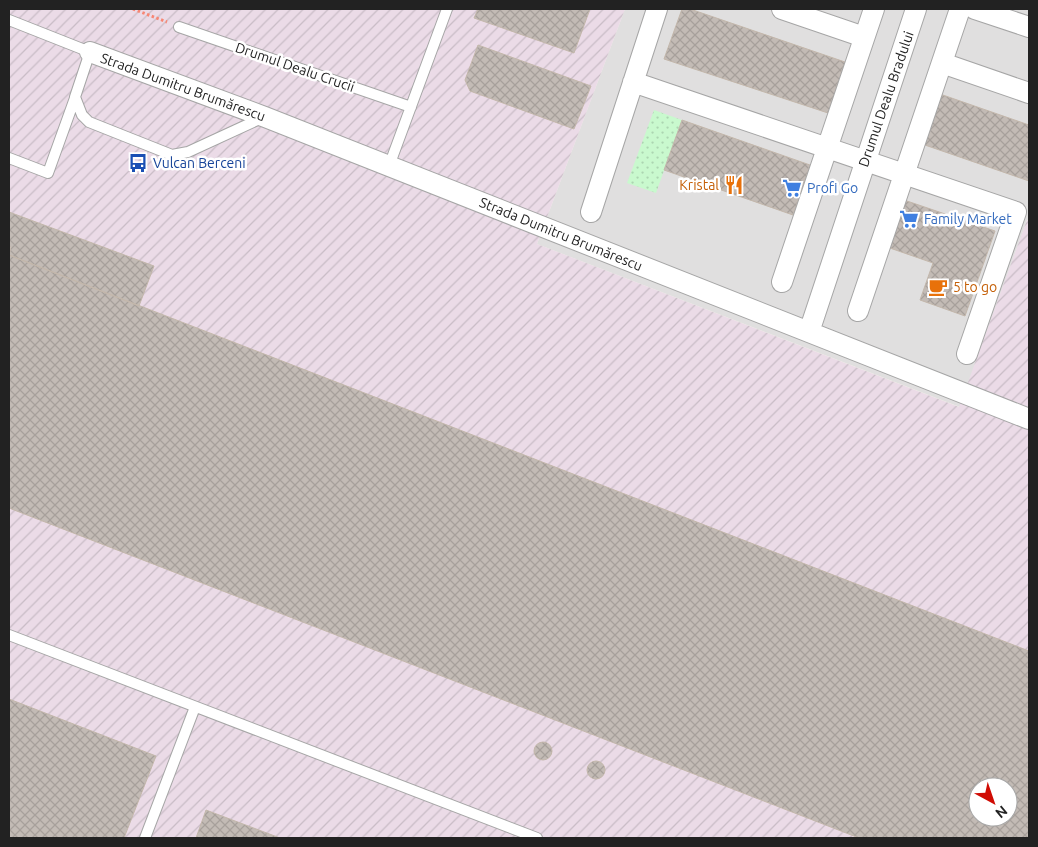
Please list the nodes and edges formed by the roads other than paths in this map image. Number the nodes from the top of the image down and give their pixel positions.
1 (447, 9) edge
2 (657, 9) edge
3 (782, 9) edge
4 (874, 9) edge
5 (916, 9) edge
6 (960, 9) edge
7 (976, 9) edge
8 (9, 20) edge
9 (179, 27) road end
10 (1029, 27) edge
11 (864, 37) junction
12 (90, 52) junction
13 (942, 63) junction
14 (633, 82) junction
15 (1029, 93) edge
16 (75, 97) junction
17 (411, 107) junction
18 (265, 117) junction
19 (827, 148) junction
20 (9, 158) edge
21 (865, 161) junction
22 (390, 166) junction
23 (904, 174) junction
24 (1023, 211) edge
25 (591, 212) dead end
26 (782, 282) dead end
27 (858, 311) dead end
28 (809, 332) junction
29 (967, 354) dead end
30 (1029, 419) edge
31 (9, 635) edge
32 (195, 707) junction
33 (145, 838) edge
34 (537, 838) edge

1 - 17 lane
2 - 14 street
3 - 11 street
4 - 11 street
5 - 21 street, Drumul Dealu Bradului
6 - 13 street
7 - 10 street
8 - 12 lane
9 - 17 lane, Drumul Dealu Crucii
11 - 19 street
12 - 16 lane
12 - 18 street, Strada Dumitru Brumărescu
13 - 15 street
13 - 23 street
14 - 19 street
14 - 25 street
16 - 18 lane
16 - 20 lane
17 - 22 lane
18 - 22 street, Strada Dumitru Brumărescu
19 - 21 street
19 - 26 street
21 - 23 street
21 - 28 street, Drumul Dealu Bradului
22 - 28 street, Strada Dumitru Brumărescu
23 - 24 street
23 - 27 street
24 - 29 street
28 - 30 street, Strada Dumitru Brumărescu
31 - 32 lane
32 - 33 lane
32 - 34 lane

